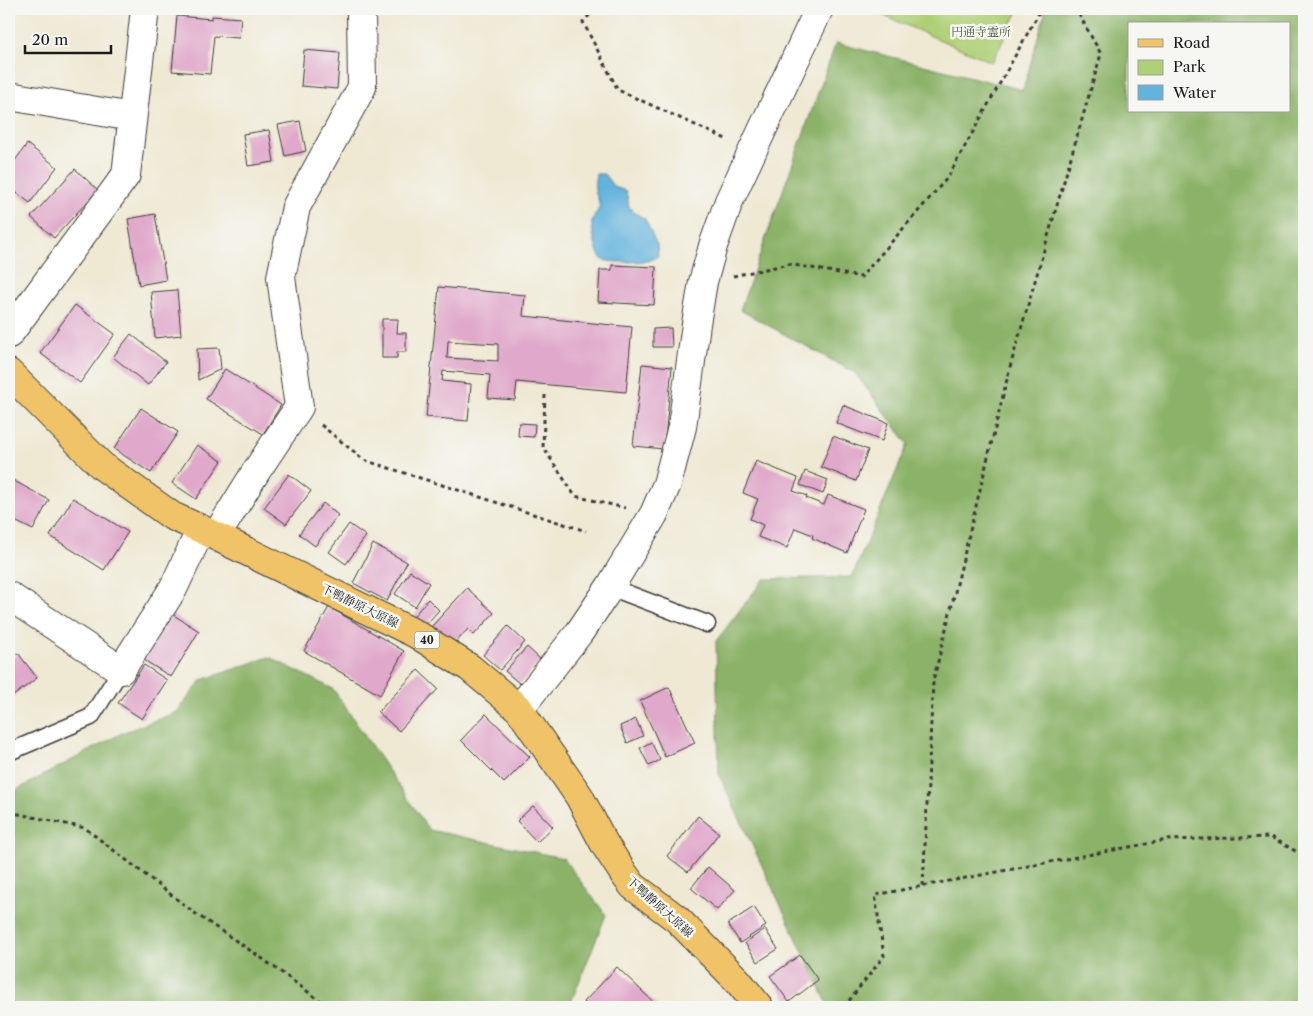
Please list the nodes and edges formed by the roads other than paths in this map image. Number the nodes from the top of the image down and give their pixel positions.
1 (145, 9) edge
2 (361, 9) edge
3 (819, 9) edge
4 (9, 96) edge
5 (132, 117) junction
6 (9, 334) edge
7 (9, 373) edge
8 (209, 533) junction
9 (610, 587) junction
10 (9, 596) edge
11 (706, 624) dead end
12 (120, 670) junction
13 (519, 708) junction
14 (9, 752) edge
15 (759, 1007) edge

1 - 5 street
2 - 8 street
3 - 9 street
4 - 5 street
5 - 6 street
7 - 8 main road, 下鴨静原大原線 / 40
8 - 12 street
8 - 13 main road, 下鴨静原大原線 / 40
9 - 11 lane
9 - 13 street
10 - 12 street
12 - 14 lane
13 - 15 main road, 下鴨静原大原線 / 40

